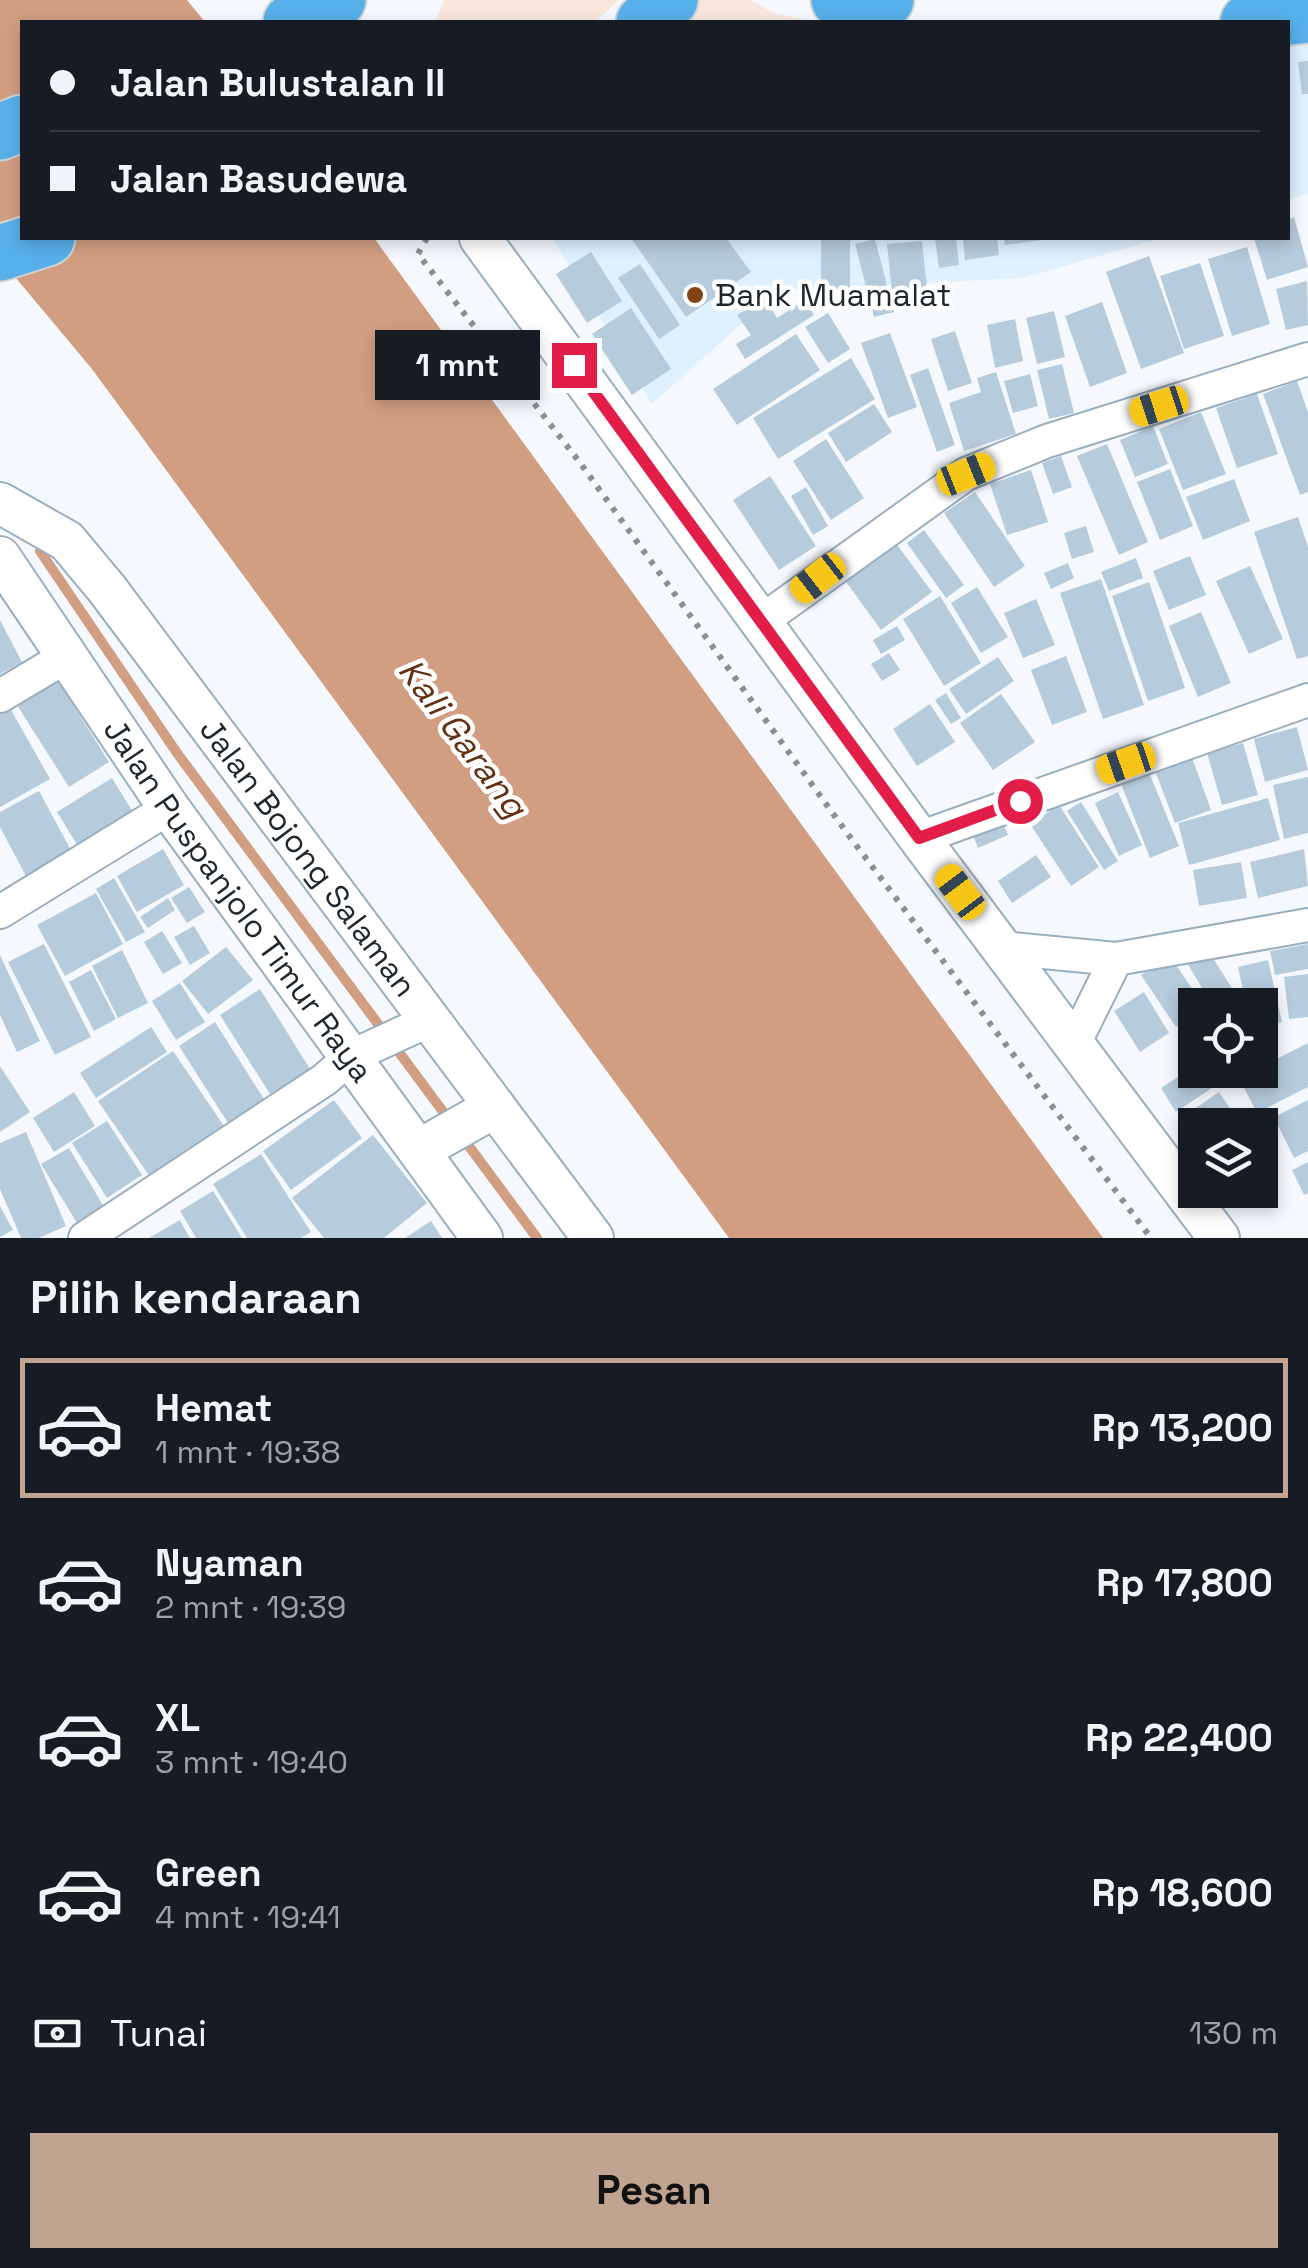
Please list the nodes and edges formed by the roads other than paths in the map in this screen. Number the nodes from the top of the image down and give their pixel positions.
1 (338, 0) edge
2 (670, 0) edge
3 (839, 0) edge
4 (886, 0) edge
5 (1308, 15) edge
6 (294, 20) edge
7 (646, 20) edge
8 (1265, 20) edge
9 (41, 240) edge
10 (481, 240) edge
11 (0, 253) edge
12 (1308, 360) edge
13 (0, 503) edge
14 (0, 557) edge
15 (764, 620) junction
16 (69, 656) junction
17 (0, 696) edge
18 (1308, 700) edge
19 (169, 808) junction
20 (919, 838) junction
21 (0, 912) edge
22 (1308, 925) edge
23 (1002, 948) junction
24 (1116, 959) junction
25 (427, 1021) junction
26 (1074, 1044) junction
27 (357, 1054) junction
28 (491, 1109) junction
29 (428, 1145) junction
30 (85, 1238) edge
31 (482, 1238) edge
32 (594, 1238) edge
33 (1219, 1238) edge

1 - 6 highway
2 - 7 highway
3 - 4 highway
5 - 8 highway
9 - 11 highway
10 - 15 street
12 - 15 street
13 - 25 street, Jalan Bojong Salaman
14 - 16 street, Jalan Puspanjolo Timur Raya
15 - 20 street
16 - 17 street
16 - 19 street, Jalan Puspanjolo Timur Raya
18 - 20 street
19 - 21 street
19 - 27 street, Jalan Puspanjolo Timur Raya
20 - 23 street
22 - 24 street
23 - 24 street
23 - 26 street
24 - 26 street
25 - 27 street
25 - 28 street, Jalan Bojong Salaman
26 - 33 street
27 - 29 street, Jalan Puspanjolo Timur Raya
27 - 30 street
28 - 29 street
28 - 32 street, Jalan Bojong Salaman
29 - 31 street, Jalan Puspanjolo Timur Raya

